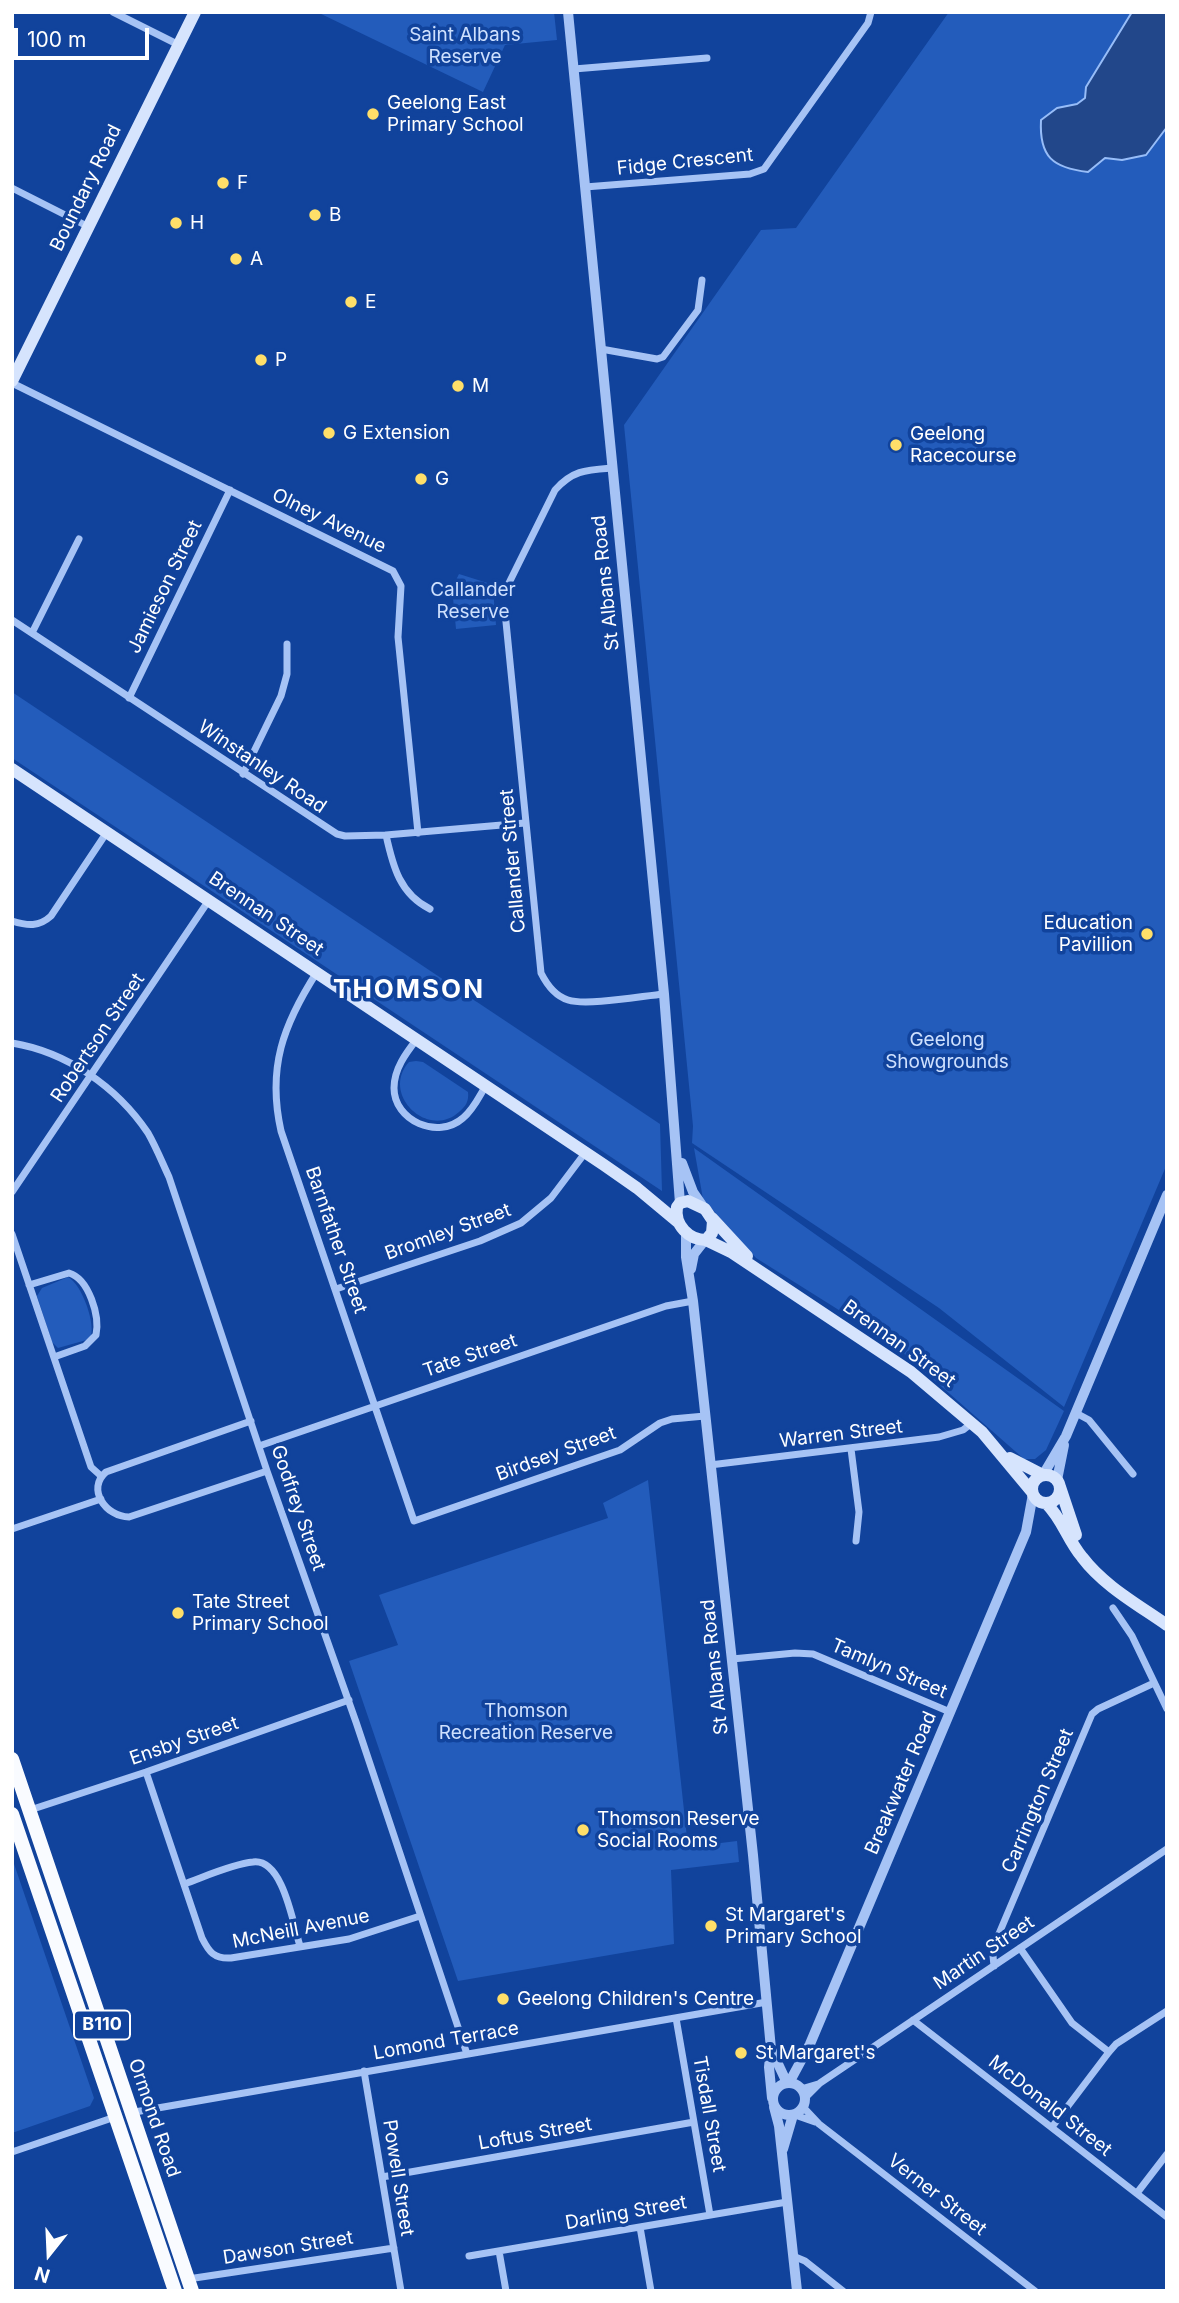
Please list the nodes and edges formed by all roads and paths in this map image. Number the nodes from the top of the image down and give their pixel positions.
1 (113, 12) edge
2 (195, 12) edge
3 (568, 12) edge
4 (871, 12) edge
5 (179, 46) junction
6 (707, 58) dead end
7 (574, 69) junction
8 (585, 187) junction
9 (12, 188) edge
10 (89, 227) junction
11 (702, 280) dead end
12 (601, 349) junction
13 (12, 382) edge
14 (613, 468) junction
15 (230, 490) junction
16 (79, 539) dead end
17 (505, 591) dead end
18 (505, 612) dead end
19 (12, 620) edge
20 (32, 633) junction
21 (287, 644) dead end
22 (129, 698) junction
23 (12, 769) edge
24 (243, 774) junction
25 (526, 823) junction
26 (107, 832) junction
27 (418, 833) junction
28 (386, 835) junction
29 (209, 900) junction
30 (430, 909) dead end
31 (12, 921) edge
32 (317, 971) junction
33 (664, 993) junction
34 (417, 1039) junction
35 (12, 1043) edge
36 (92, 1077) junction
37 (485, 1087) junction
38 (678, 1150) junction
39 (585, 1153) junction
40 (637, 1188) junction
41 (12, 1192) edge
42 (1167, 1195) edge
43 (680, 1203) junction
44 (707, 1212) junction
45 (682, 1228) junction
46 (12, 1234) edge
47 (706, 1240) junction
48 (771, 1278) junction
49 (690, 1281) junction
50 (29, 1285) junction
51 (336, 1289) junction
52 (693, 1301) junction
53 (54, 1357) junction
54 (375, 1405) junction
55 (1076, 1413) junction
56 (705, 1416) junction
57 (250, 1421) junction
58 (972, 1423) junction
59 (1066, 1436) junction
60 (259, 1446) junction
61 (851, 1449) junction
62 (999, 1450) junction
63 (710, 1465) junction
64 (268, 1471) junction
65 (1133, 1474) dead end
66 (1043, 1475) junction
67 (102, 1476) junction
68 (1058, 1483) junction
69 (1033, 1493) junction
70 (101, 1499) junction
71 (1045, 1503) junction
72 (414, 1521) joint
73 (12, 1529) edge
74 (1026, 1532) junction
75 (856, 1541) dead end
76 (1115, 1589) junction
77 (1113, 1608) dead end
78 (1167, 1625) edge
79 (732, 1659) junction
80 (1154, 1683) junction
81 (349, 1700) junction
82 (1167, 1709) edge
83 (950, 1712) junction
84 (12, 1759) edge
85 (146, 1772) junction
86 (30, 1811) junction
87 (12, 1814) edge
88 (1167, 1849) edge
89 (184, 1884) junction
90 (420, 1916) junction
91 (300, 1947) junction
92 (1020, 1948) junction
93 (994, 1966) junction
94 (767, 2002) junction
95 (1167, 2011) edge
96 (676, 2018) junction
97 (913, 2020) junction
98 (771, 2049) junction
99 (1109, 2052) junction
100 (467, 2053) junction
101 (364, 2071) junction
102 (797, 2097) junction
103 (773, 2103) junction
104 (131, 2112) junction
105 (116, 2117) junction
106 (694, 2122) junction
107 (1052, 2127) junction
108 (12, 2152) edge
109 (782, 2152) junction
110 (1167, 2154) edge
111 (382, 2177) junction
112 (1136, 2193) junction
113 (787, 2202) junction
114 (710, 2215) junction
115 (1167, 2217) edge
116 (640, 2227) junction
117 (394, 2248) junction
118 (499, 2251) junction
119 (470, 2256) dead end
120 (793, 2256) junction
121 (190, 2285) edge
122 (175, 2291) edge
123 (401, 2291) edge
124 (506, 2291) edge
125 (651, 2291) edge
126 (797, 2291) edge
127 (843, 2291) edge
128 (1035, 2291) edge

1 - 5 street
2 - 5 main road, Boundary Road
3 - 7 street, St Albans Road
4 - 8 street, Fidge Crescent
5 - 10 main road, Boundary Road
6 - 7 street
7 - 8 street, St Albans Road
8 - 12 street, St Albans Road
9 - 10 street
10 - 13 main road, Boundary Road
11 - 12 street
12 - 14 street, St Albans Road
13 - 15 street, Olney Avenue
14 - 17 street
14 - 33 street, St Albans Road
15 - 22 street, Jamieson Street
15 - 27 street, Olney Avenue
16 - 20 street
18 - 25 street, Callander Street
19 - 20 street, Winstanley Road
20 - 22 street, Winstanley Road
21 - 24 street
22 - 24 street, Winstanley Road
23 - 26 main road, Brennan Street
24 - 28 street, Winstanley Road
25 - 27 street, Winstanley Road
25 - 33 street, Callander Street
26 - 29 main road, Brennan Street
26 - 31 street
27 - 28 street, Winstanley Road
28 - 30 street
29 - 32 main road, Brennan Street
29 - 36 street, Robertson Street
32 - 34 main road, Brennan Street
32 - 51 street, Barnfather Street
33 - 38 street, St Albans Road
34 - 37 main road, Brennan Street
34 - 37 street
35 - 36 street, Godfrey Street
36 - 41 street, Robertson Street
36 - 57 street, Godfrey Street
37 - 39 main road, Brennan Street
38 - 43 street, St Albans Road
38 - 44 street, St Albans Road
39 - 40 main road, Brennan Street
39 - 51 street, Bromley Street
40 - 43 main road, Brennan Street
40 - 45 main road, Brennan Street
42 - 55 street
43 - 44 main road
43 - 45 main road
44 - 47 main road
44 - 48 main road, Brennan Street
45 - 47 main road
45 - 49 street, St Albans Road
46 - 50 street
47 - 48 main road, Brennan Street
47 - 49 street, St Albans Road
48 - 58 main road, Brennan Street
49 - 52 street, St Albans Road
50 - 53 street
50 - 53 street
51 - 54 street, Barnfather Street
52 - 54 street, Tate Street
52 - 56 street, St Albans Road
53 - 67 street
54 - 60 street, Tate Street
54 - 72 street, Barnfather Street
55 - 59 street
55 - 65 street
56 - 63 street, St Albans Road
56 - 72 street, Birdsey Street
57 - 60 street, Godfrey Street
57 - 67 street
58 - 61 street, Warren Street
58 - 62 main road, Brennan Street
59 - 66 street
59 - 68 street
60 - 64 street, Godfrey Street
61 - 63 street, Warren Street
61 - 75 street
62 - 66 main road, Brennan Street
62 - 69 main road, Brennan Street
63 - 79 street, St Albans Road
64 - 70 street
64 - 81 street, Godfrey Street
66 - 68 main road
66 - 69 main road
67 - 70 street
68 - 71 main road
68 - 76 main road
69 - 71 main road
69 - 74 street, Breakwater Road
70 - 73 street
71 - 74 street, Breakwater Road
71 - 76 main road
74 - 83 street, Breakwater Road
76 - 78 main road
77 - 80 street
79 - 83 street, Tamlyn Street
79 - 94 street, St Albans Road
80 - 82 street
80 - 93 street, Carrington Street
81 - 85 street, Ensby Street
81 - 90 street, Godfrey Street
83 - 102 street, Breakwater Road
84 - 86 highway, Ormond Road / B110
85 - 86 street, Ensby Street
85 - 89 street, McNeill Avenue
86 - 104 highway, Ormond Road / B110
87 - 105 highway, Ormond Road / B110
88 - 92 street, Martin Street
89 - 91 street, McNeill Avenue
89 - 91 street
90 - 91 street, McNeill Avenue
90 - 100 street, Godfrey Street
92 - 93 street, Martin Street
92 - 99 street
93 - 97 street, Martin Street
94 - 96 street, Lomond Terrace
94 - 98 street, St Albans Road
95 - 99 street
96 - 100 street, Lomond Terrace
96 - 106 street, Tisdall Street
97 - 102 street, Martin Street
97 - 107 street, McDonald Street
98 - 102 street, St Albans Road
98 - 103 street, St Albans Road
99 - 107 street
100 - 101 street, Lomond Terrace
101 - 104 street, Lomond Terrace
101 - 111 street, Powell Street
102 - 103 street
102 - 103 street
102 - 109 street, St Albans Road
102 - 128 street, Verner Street
103 - 109 street, St Albans Road
104 - 105 street, Lomond Terrace
104 - 121 highway, Ormond Road / B110
105 - 108 street, Lomond Terrace
105 - 122 highway, Ormond Road / B110
106 - 111 street, Loftus Street
106 - 114 street, Tisdall Street
107 - 112 street, McDonald Street
109 - 113 street, St Albans Road
110 - 112 street
111 - 117 street, Powell Street
112 - 115 street, McDonald Street
113 - 114 street, Darling Street
113 - 120 street, St Albans Road
114 - 116 street, Darling Street
116 - 118 street, Darling Street
116 - 125 street
117 - 121 street, Dawson Street
117 - 123 street, Powell Street
118 - 119 street, Darling Street
118 - 124 street
120 - 126 street, St Albans Road
120 - 127 street

